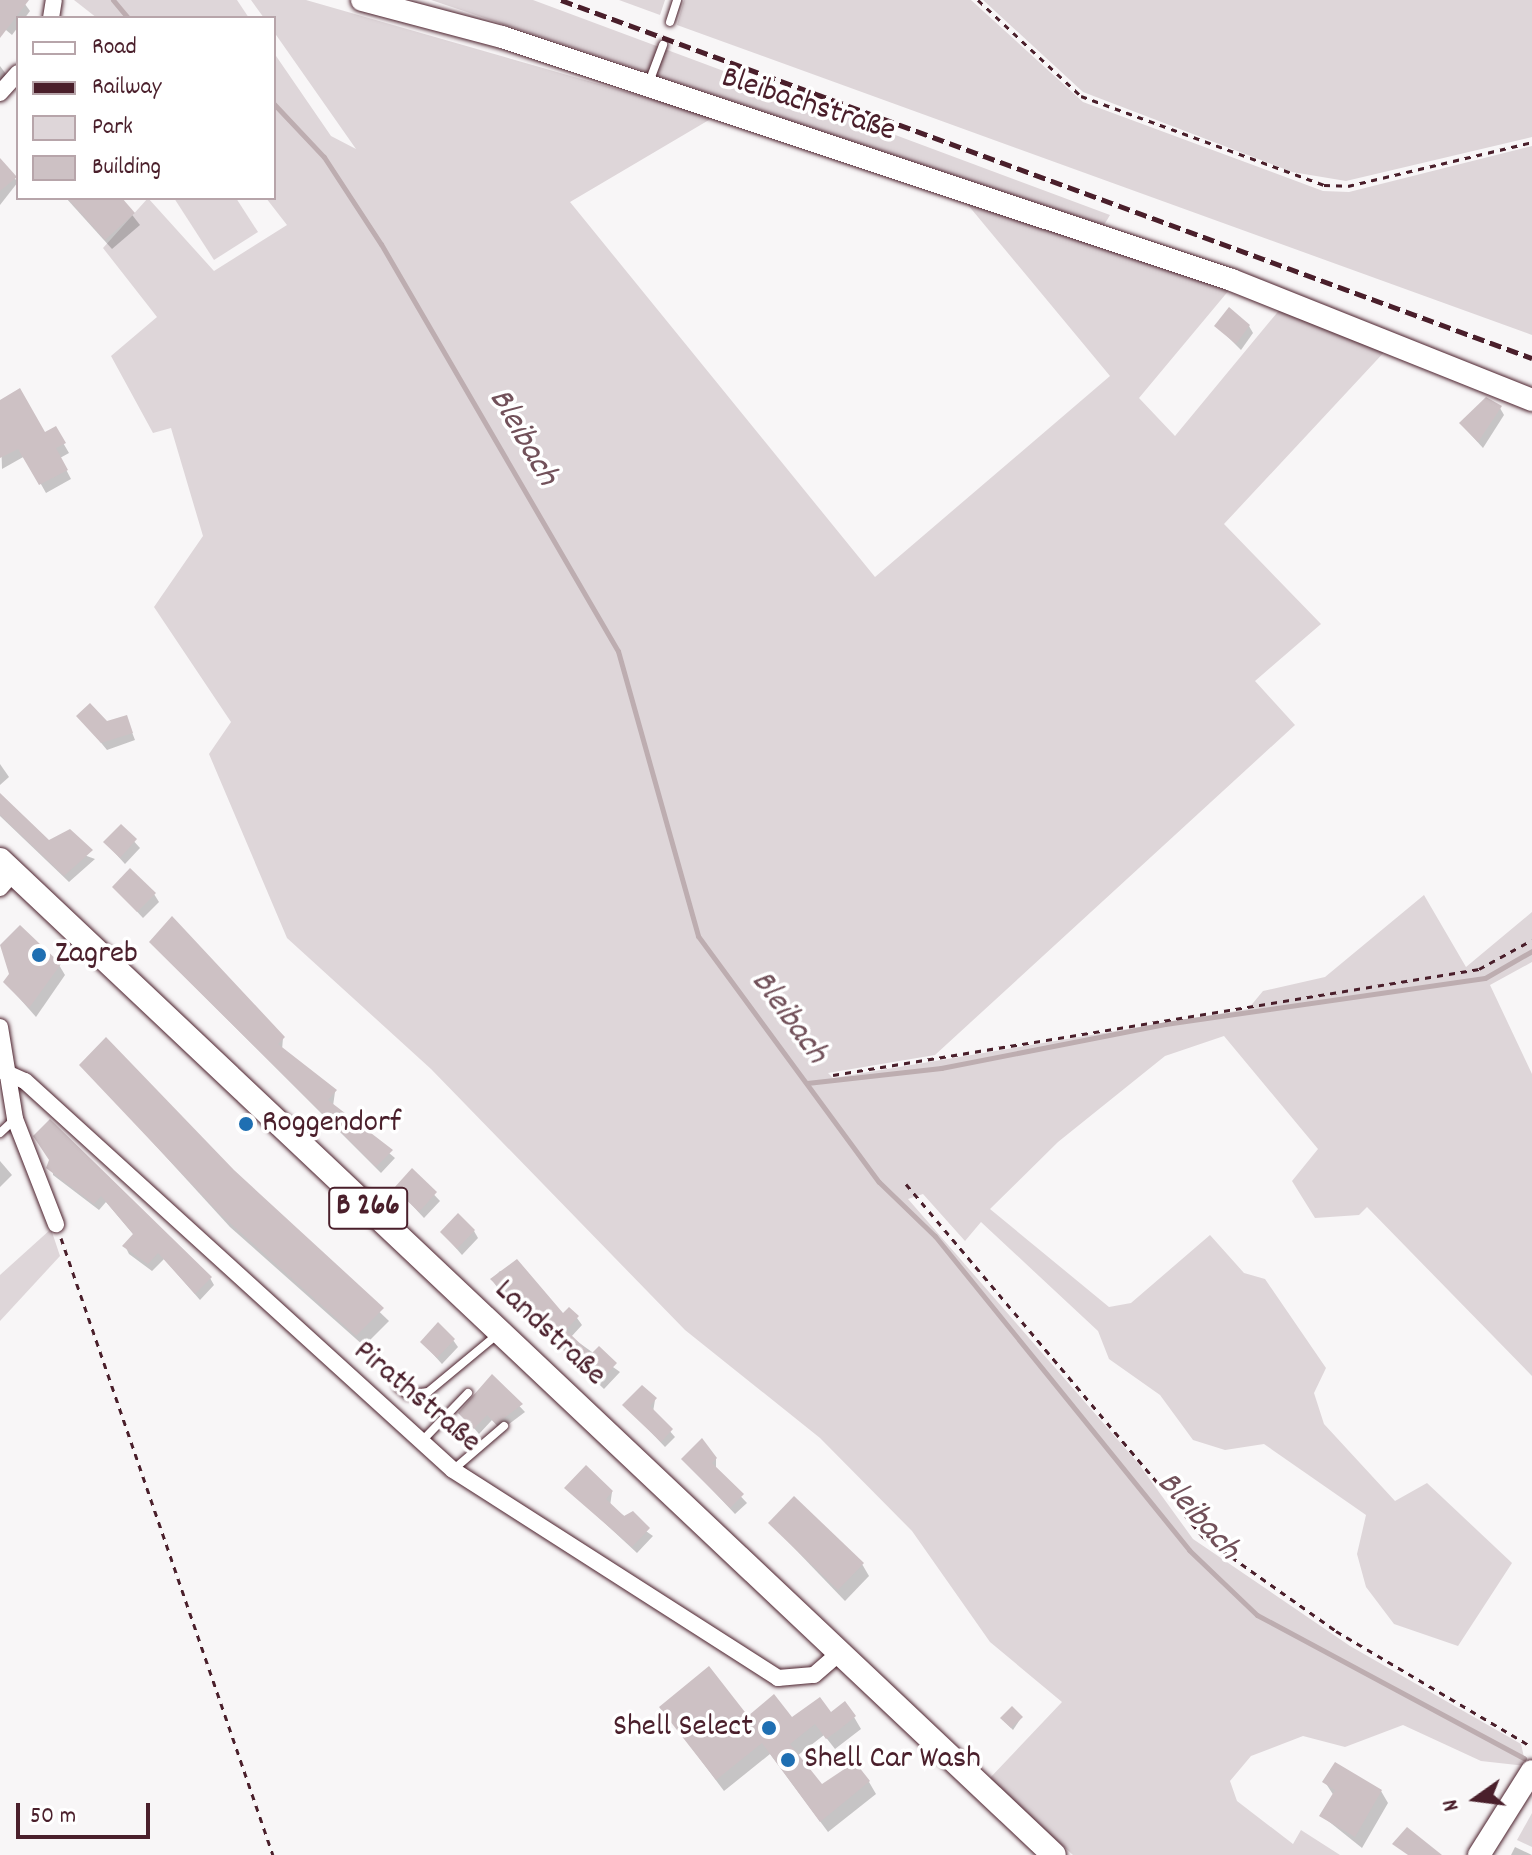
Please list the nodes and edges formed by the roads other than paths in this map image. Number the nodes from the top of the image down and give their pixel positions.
1 (362, 0) edge
2 (677, 0) edge
3 (670, 22) dead end
4 (663, 45) dead end
5 (16, 75) edge
6 (648, 86) junction
7 (0, 93) edge
8 (1532, 400) edge
9 (4, 874) edge
10 (0, 1027) edge
11 (4, 1072) edge
12 (15, 1119) junction
13 (0, 1133) edge
14 (56, 1224) road end
15 (500, 1333) junction
16 (398, 1387) dead end
17 (468, 1393) dead end
18 (504, 1426) dead end
19 (420, 1443) junction
20 (453, 1470) junction
21 (839, 1653) junction
22 (1532, 1771) edge
23 (1054, 1855) edge
24 (1479, 1855) edge

1 - 6 main road, Bleibachstraße
2 - 3 lane
4 - 6 lane
5 - 7 street
6 - 8 main road, Bleibachstraße
9 - 15 main road, Landstraße / B 266
10 - 11 street
11 - 12 street
11 - 19 street, Pirathstraße
12 - 13 lane
12 - 14 street
15 - 16 lane
15 - 21 main road, Landstraße / B 266
17 - 19 lane
18 - 20 lane
19 - 20 street, Pirathstraße
20 - 21 street, Pirathstraße
21 - 23 main road, Landstraße / B 266
22 - 24 main road

